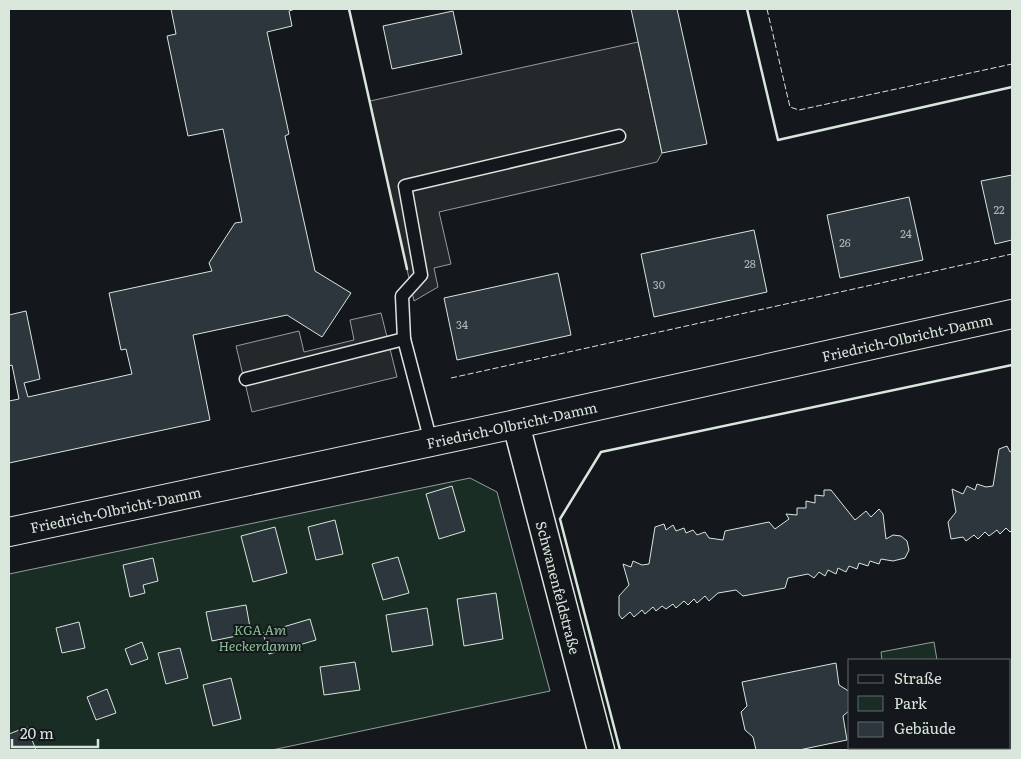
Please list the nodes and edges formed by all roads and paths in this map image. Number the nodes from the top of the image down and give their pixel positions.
1 (619, 136) dead end
2 (1012, 314) edge
3 (404, 339) junction
4 (246, 379) dead end
5 (516, 424) junction
6 (431, 442) junction
7 (9, 532) edge
8 (601, 750) edge

1 - 3 lane
2 - 5 street, Friedrich-Olbricht-Damm
3 - 4 lane
3 - 6 lane
5 - 6 street, Friedrich-Olbricht-Damm
5 - 8 street, Schwanenfeldstraße
6 - 7 street, Friedrich-Olbricht-Damm

